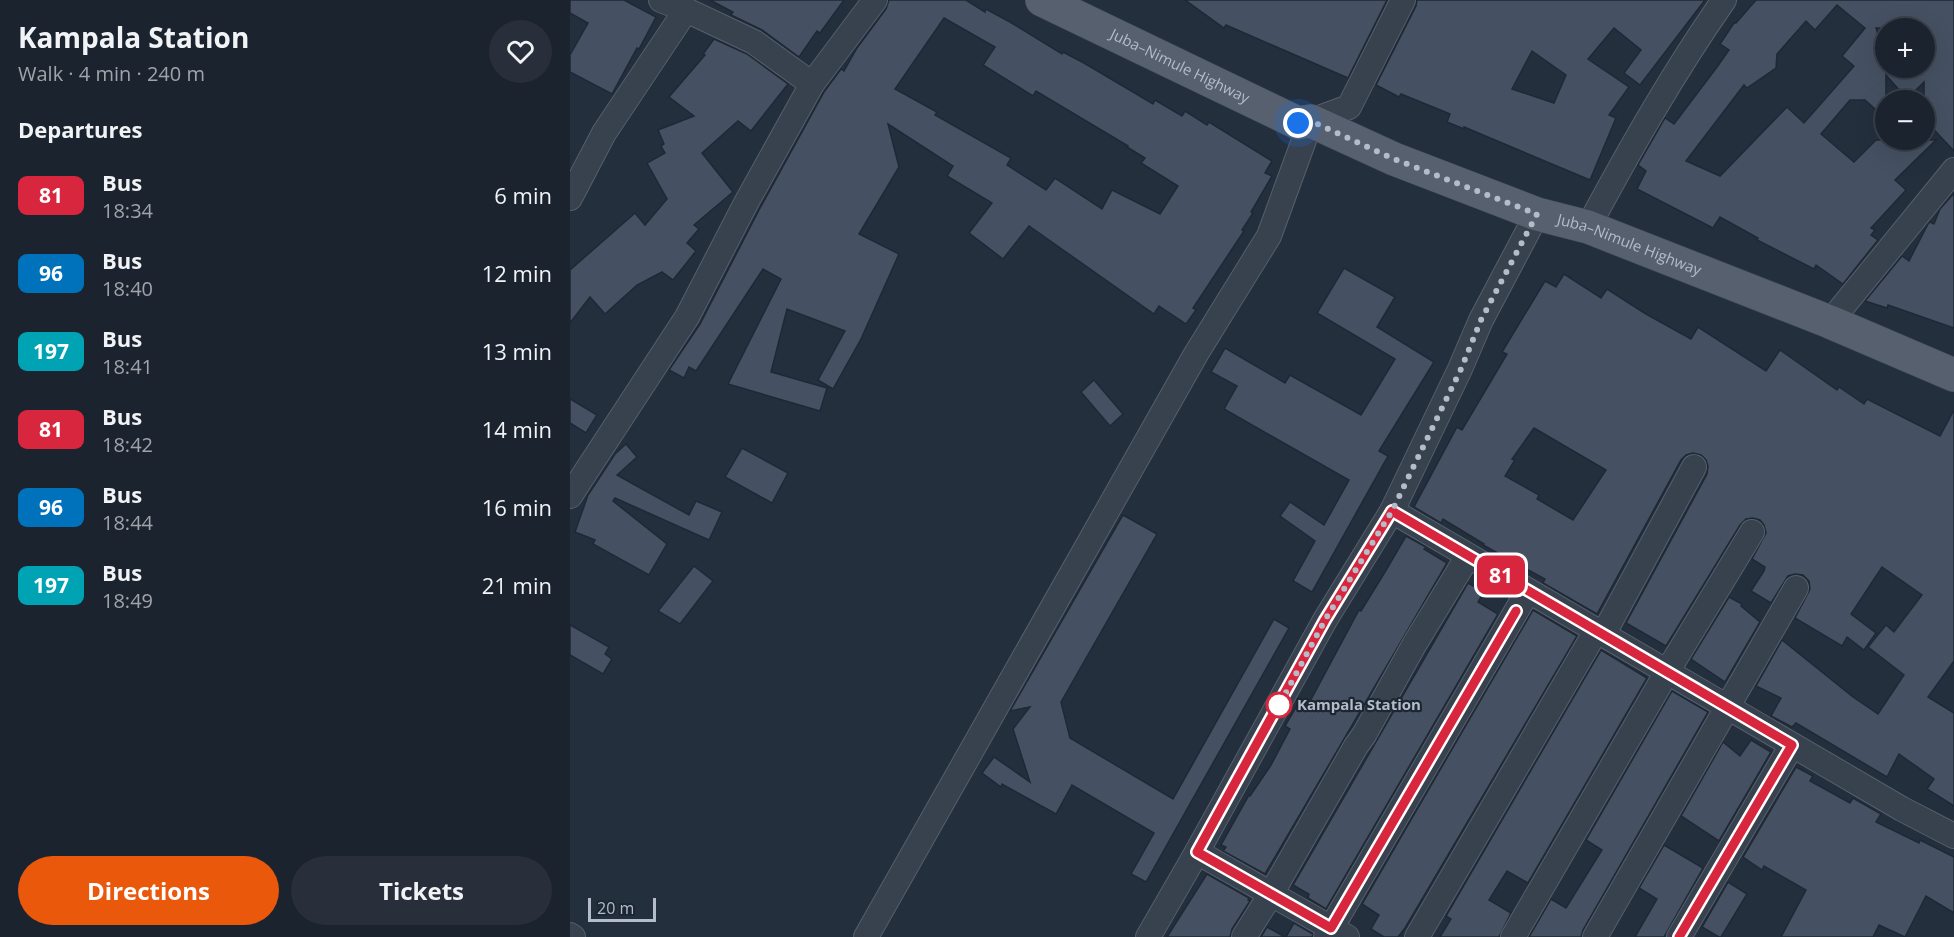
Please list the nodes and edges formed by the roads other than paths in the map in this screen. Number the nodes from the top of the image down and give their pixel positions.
1 (661, 0) edge
2 (875, 0) edge
3 (1042, 0) edge
4 (1403, 0) edge
5 (1724, 0) edge
6 (686, 10) junction
7 (812, 84) junction
8 (1311, 121) junction
9 (1954, 170) edge
10 (570, 198) edge
11 (1537, 214) junction
12 (1588, 227) junction
13 (1830, 322) junction
14 (1954, 375) edge
15 (1694, 467) dead end
16 (570, 496) edge
17 (1392, 511) junction
18 (1752, 532) dead end
19 (1468, 556) junction
20 (1796, 588) dead end
21 (1528, 591) junction
22 (1600, 633) junction
23 (1667, 672) junction
24 (1727, 708) junction
25 (1792, 745) junction
26 (1954, 836) edge
27 (1197, 852) junction
28 (1271, 894) junction
29 (1335, 934) edge
30 (866, 937) edge
31 (1148, 937) edge
32 (1244, 937) edge
33 (1417, 937) edge
34 (1513, 937) edge
35 (1595, 937) edge
36 (1679, 937) edge

1 - 6 street
2 - 7 street
3 - 8 main road, Juba–Nimule Highway
4 - 8 street
5 - 12 street
6 - 7 street
6 - 10 street
7 - 16 street
8 - 11 main road, Juba–Nimule Highway
8 - 30 street
9 - 13 street
11 - 12 main road, Juba–Nimule Highway
11 - 17 street
12 - 13 main road, Juba–Nimule Highway
13 - 14 main road, Juba–Nimule Highway
15 - 22 street
17 - 19 street
17 - 27 street
18 - 23 street
19 - 21 street
19 - 28 street
20 - 24 street
21 - 22 street
21 - 29 street
22 - 23 street
22 - 33 street
23 - 24 street
23 - 34 street
24 - 25 street
24 - 35 street
25 - 26 street
25 - 36 street
27 - 28 street
27 - 31 street
28 - 29 street
28 - 32 street

